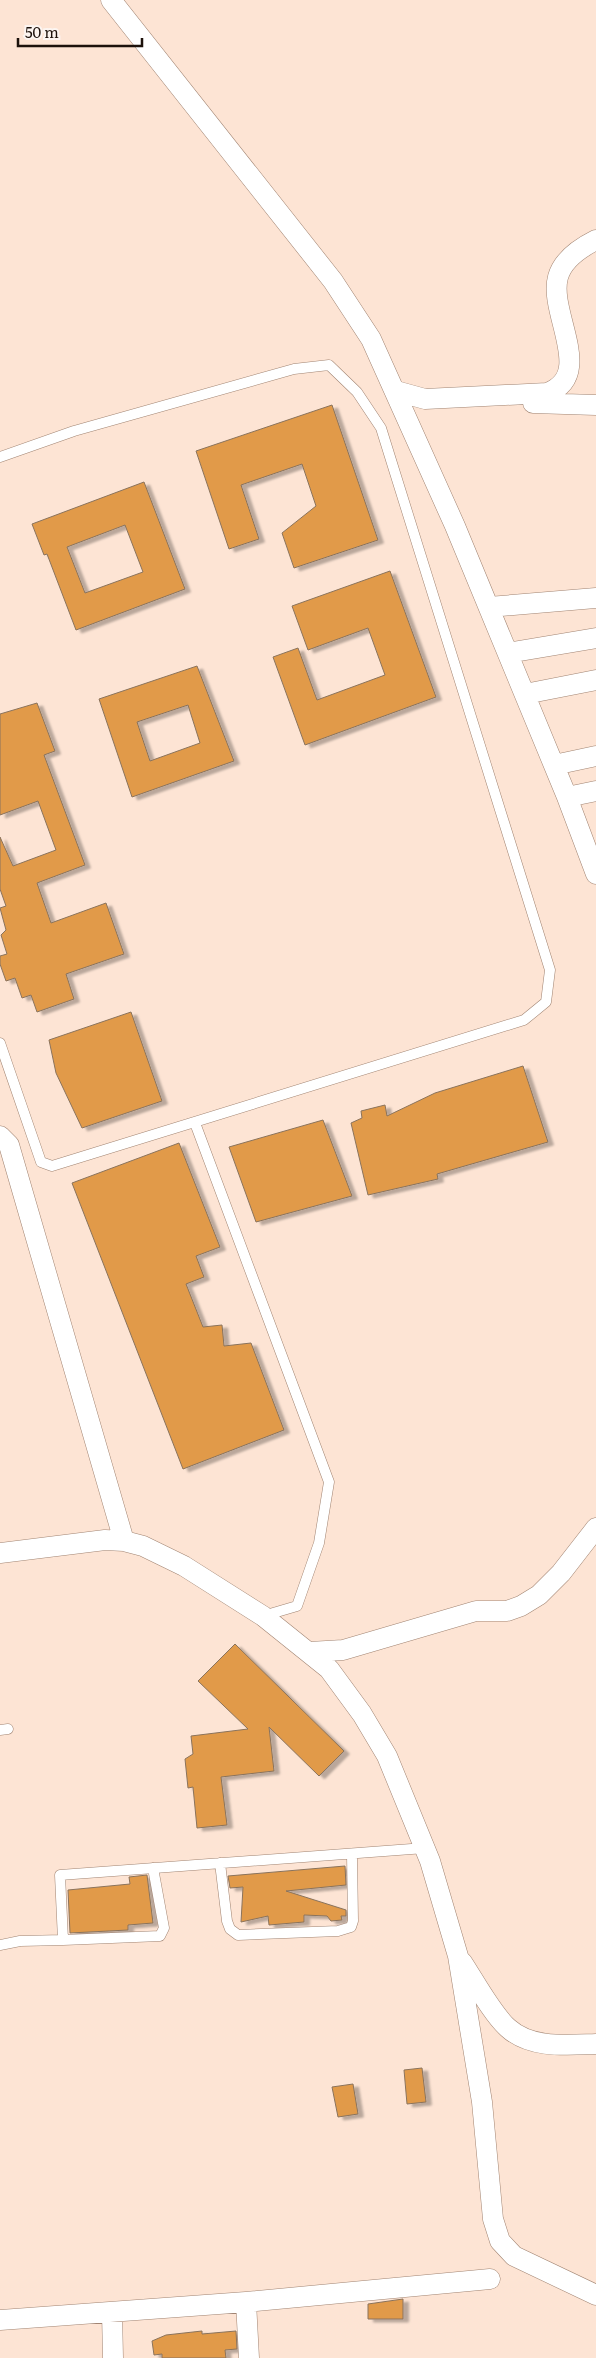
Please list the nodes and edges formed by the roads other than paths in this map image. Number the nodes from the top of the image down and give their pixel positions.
1 (111, 0) edge
2 (596, 240) edge
3 (570, 376) junction
4 (400, 399) junction
5 (574, 404) junction
6 (596, 405) edge
7 (0, 457) edge
8 (596, 598) edge
9 (489, 607) junction
10 (596, 638) edge
11 (508, 653) junction
12 (596, 680) edge
13 (525, 694) junction
14 (596, 756) edge
15 (554, 765) junction
16 (596, 791) edge
17 (567, 797) junction
18 (590, 836) edge
19 (596, 874) edge
20 (0, 1043) edge
21 (195, 1123) junction
22 (0, 1136) edge
23 (596, 1528) edge
24 (124, 1541) junction
25 (0, 1553) edge
26 (263, 1616) junction
27 (310, 1652) junction
28 (425, 1848) junction
29 (352, 1854) junction
30 (220, 1863) junction
31 (153, 1868) junction
32 (63, 1940) junction
33 (0, 1945) edge
34 (458, 1956) junction
35 (596, 2044) edge
36 (490, 2279) dead end
37 (596, 2295) edge
38 (246, 2302) junction
39 (112, 2312) junction
40 (0, 2320) edge
41 (113, 2358) edge
42 (249, 2358) edge

1 - 4 street
2 - 3 street
3 - 4 street
3 - 5 street
4 - 5 street
4 - 9 street
5 - 6 street
7 - 21 lane
8 - 9 street
9 - 11 street
10 - 11 street
11 - 13 street
12 - 13 street
13 - 15 street
14 - 15 street
15 - 17 street
16 - 17 street
17 - 18 street
18 - 19 street
20 - 21 lane
21 - 26 lane
22 - 24 street
23 - 27 street
24 - 25 street
24 - 26 street
26 - 27 street
27 - 28 street
28 - 29 lane
28 - 34 street
29 - 30 lane
29 - 30 lane
30 - 31 lane
31 - 32 lane
31 - 32 lane
32 - 33 lane
34 - 35 street
34 - 37 street
36 - 38 street
38 - 39 street
38 - 42 street
39 - 40 street
39 - 41 street

